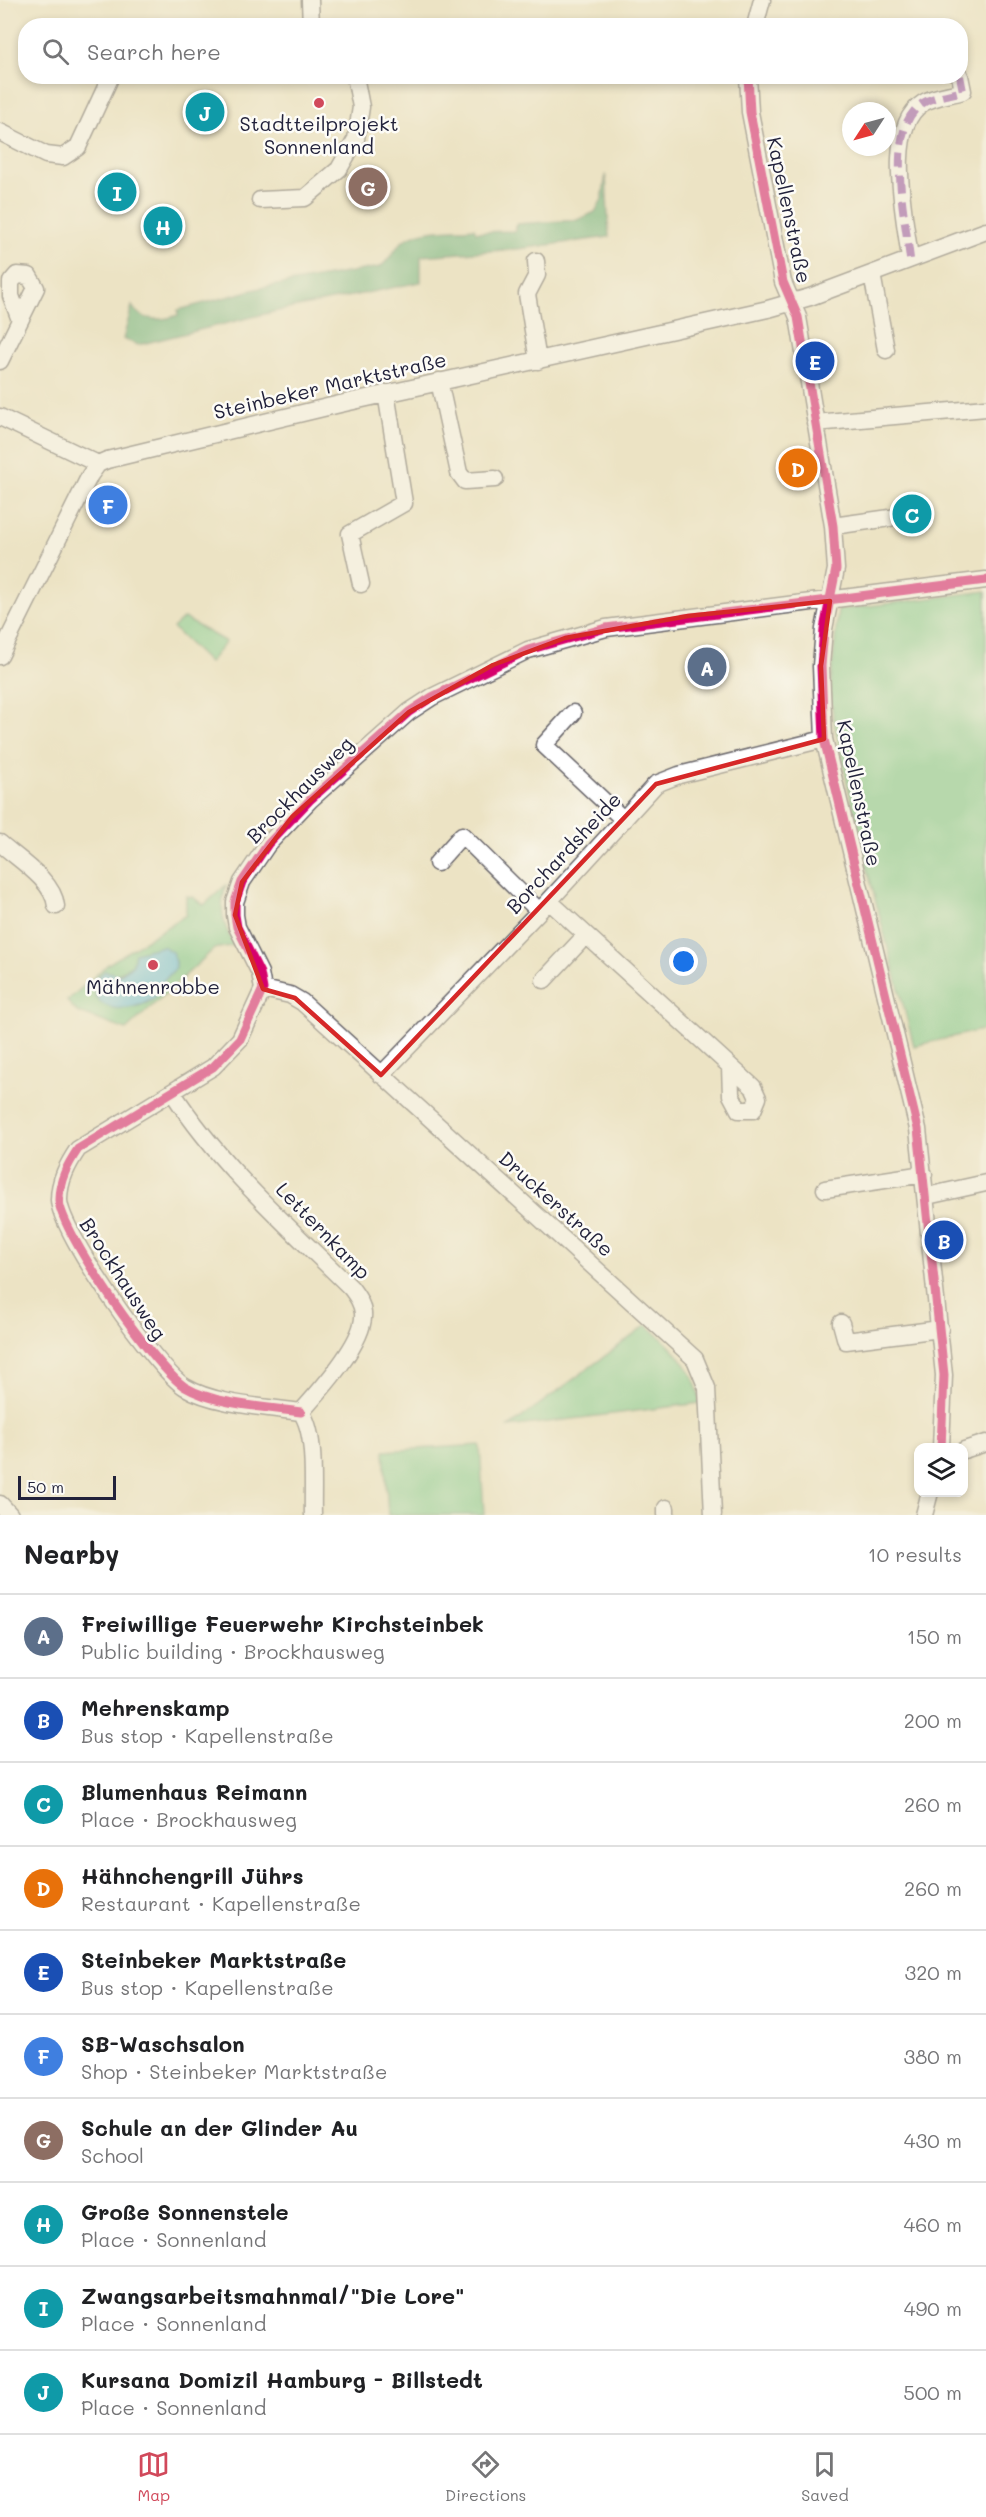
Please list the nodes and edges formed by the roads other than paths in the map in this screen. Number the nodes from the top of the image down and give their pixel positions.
1 (310, 0) edge
2 (762, 0) edge
3 (311, 18) edge
4 (757, 18) edge
5 (107, 84) edge
6 (357, 84) edge
7 (749, 84) edge
8 (962, 84) edge
9 (0, 132) edge
10 (260, 200) dead end
11 (986, 231) edge
12 (910, 259) junction
13 (536, 261) dead end
14 (872, 274) junction
15 (791, 301) junction
16 (20, 320) dead end
17 (886, 350) dead end
18 (0, 361) edge
19 (538, 361) junction
20 (439, 381) junction
21 (386, 393) junction
22 (986, 408) edge
23 (0, 417) edge
24 (815, 423) junction
25 (98, 464) junction
26 (495, 479) dead end
27 (890, 518) dead end
28 (833, 526) junction
29 (986, 580) edge
30 (361, 584) dead end
31 (830, 601) junction
32 (0, 656) edge
33 (573, 713) dead end
34 (824, 739) junction
35 (624, 820) junction
36 (0, 843) edge
37 (437, 863) dead end
38 (56, 906) dead end
39 (544, 906) junction
40 (586, 935) junction
41 (544, 980) dead end
42 (262, 989) junction
43 (730, 1067) dead end
44 (381, 1075) junction
45 (173, 1093) junction
46 (924, 1174) junction
47 (986, 1183) edge
48 (825, 1189) dead end
49 (927, 1196) junction
50 (841, 1323) dead end
51 (940, 1329) junction
52 (301, 1412) junction
53 (941, 1443) edge
54 (986, 1443) edge
55 (968, 1448) edge
56 (929, 1497) edge
57 (0, 1504) edge
58 (10, 1515) edge
59 (313, 1515) edge
60 (713, 1515) edge
61 (924, 1515) edge

1 - 3 street
2 - 4 street
5 - 9 street
6 - 10 street
7 - 15 street, Kapellenstraße
8 - 12 street
11 - 12 street, Steinbeker Marktstraße
12 - 14 street, Steinbeker Marktstraße
13 - 19 street
14 - 15 street, Steinbeker Marktstraße
14 - 17 street
15 - 19 street, Steinbeker Marktstraße
15 - 24 street, Kapellenstraße
16 - 18 street
19 - 20 street, Steinbeker Marktstraße
20 - 21 street, Steinbeker Marktstraße
20 - 26 street
21 - 25 street, Steinbeker Marktstraße
21 - 30 street
22 - 24 street
23 - 25 street
24 - 28 street, Kapellenstraße
25 - 32 street
27 - 28 street
28 - 31 street, Kapellenstraße
29 - 31 street, Brockhausweg
31 - 34 street, Kapellenstraße
31 - 42 street, Brockhausweg
33 - 35 street
34 - 35 street, Borchardsheide
34 - 46 street, Kapellenstraße
35 - 39 street, Borchardsheide
36 - 38 street
37 - 39 street
39 - 40 street
39 - 44 street, Borchardsheide
40 - 41 street
40 - 43 street
42 - 44 street, Druckerstraße
42 - 45 street, Brockhausweg
44 - 60 street, Druckerstraße
45 - 52 street, Letternkamp
45 - 52 street, Brockhausweg
46 - 48 street
46 - 49 street, Kapellenstraße
47 - 49 street
49 - 51 street, Kapellenstraße
50 - 51 street
51 - 53 street, Kapellenstraße
52 - 59 street
54 - 55 street
56 - 61 street
57 - 58 street

